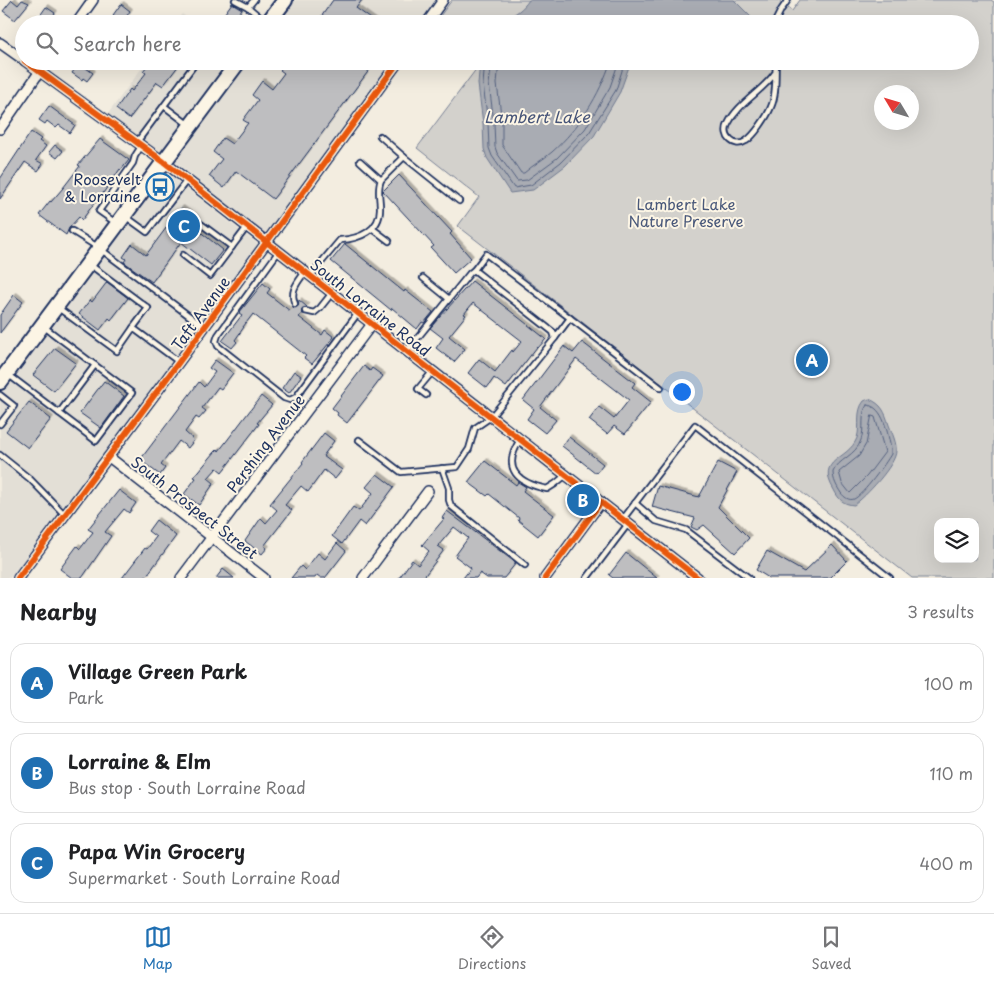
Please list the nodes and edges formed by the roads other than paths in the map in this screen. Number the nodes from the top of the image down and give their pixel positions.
1 (93, 0) edge
2 (235, 0) edge
3 (254, 0) edge
4 (788, 0) edge
5 (281, 1) edge
6 (440, 1) edge
7 (248, 6) junction
8 (82, 15) edge
9 (258, 15) edge
10 (272, 15) edge
11 (431, 15) edge
12 (778, 15) edge
13 (0, 43) edge
14 (15, 54) edge
15 (190, 70) edge
16 (227, 70) edge
17 (392, 70) edge
18 (775, 70) edge
19 (39, 71) joint
20 (775, 73) junction
21 (164, 106) junction
22 (190, 126) junction
23 (0, 129) edge
24 (380, 136) dead end
25 (139, 144) junction
26 (404, 157) junction
27 (360, 161) dead end
28 (164, 162) junction
29 (187, 180) junction
30 (382, 180) junction
31 (459, 200) dead end
32 (120, 220) junction
33 (201, 224) dead end
34 (247, 227) junction
35 (372, 229) junction
36 (72, 231) dead end
37 (388, 241) dead end
38 (267, 242) junction
39 (232, 247) junction
40 (99, 248) junction
41 (279, 251) junction
42 (183, 255) dead end
43 (88, 263) junction
44 (474, 270) junction
45 (308, 274) junction
46 (423, 278) dead end
47 (332, 293) junction
48 (449, 299) junction
49 (295, 304) dead end
50 (56, 306) junction
51 (305, 311) dead end
52 (358, 313) junction
53 (570, 318) junction
54 (372, 324) junction
55 (42, 326) junction
56 (204, 327) junction
57 (133, 328) junction
58 (555, 338) junction
59 (407, 351) junction
60 (179, 362) junction
61 (94, 365) junction
62 (432, 371) junction
63 (2, 375) edge
64 (661, 388) dead end
65 (0, 395) edge
66 (426, 395) dead end
67 (59, 413) junction
68 (491, 417) junction
69 (0, 424) edge
70 (359, 440) dead end
71 (520, 440) junction
72 (0, 455) edge
73 (109, 457) junction
74 (442, 468) junction
75 (566, 475) junction
76 (428, 491) dead end
77 (601, 502) junction
78 (635, 503) junction
79 (65, 516) junction
80 (625, 522) junction
81 (212, 537) junction
82 (525, 565) dead end
83 (18, 578) edge
84 (181, 578) edge
85 (264, 578) edge
86 (363, 578) edge
87 (545, 578) edge
88 (587, 578) edge
89 (698, 578) edge
90 (749, 578) edge
91 (890, 578) edge

1 - 8 street
2 - 7 lane
3 - 7 lane
4 - 12 lane
5 - 10 main road
6 - 11 street
7 - 9 lane
13 - 14 street, South Lorraine Road
15 - 21 lane
16 - 22 main road
17 - 38 street, Taft Avenue
18 - 20 lane
19 - 23 street
19 - 25 street, South Lorraine Road
20 - 20 lane
21 - 22 lane
21 - 25 lane
22 - 28 main road
24 - 26 lane
25 - 28 street, South Lorraine Road
25 - 32 lane
26 - 30 lane
26 - 31 lane
27 - 30 lane
28 - 29 street, South Lorraine Road
28 - 32 main road
29 - 32 lane
29 - 34 street, South Lorraine Road
30 - 35 lane
32 - 40 main road
33 - 39 lane
34 - 38 street, South Lorraine Road
34 - 39 lane
35 - 37 lane
35 - 45 lane
36 - 40 lane
38 - 41 street, South Lorraine Road
38 - 56 street, Taft Avenue
39 - 42 lane
40 - 43 main road
40 - 56 lane
41 - 45 street, South Lorraine Road
41 - 52 lane
43 - 50 main road
43 - 57 lane
44 - 48 lane
44 - 53 lane
44 - 58 lane
45 - 47 street, South Lorraine Road
45 - 49 lane
46 - 48 lane
47 - 51 lane
47 - 52 street, South Lorraine Road
48 - 59 lane
50 - 55 main road
50 - 57 lane
52 - 54 street, South Lorraine Road
53 - 58 lane
53 - 64 lane
54 - 59 street, South Lorraine Road
54 - 81 street, Pershing Avenue
55 - 61 lane
55 - 63 main road
56 - 60 street, Taft Avenue
57 - 60 lane
58 - 68 lane
59 - 62 street, South Lorraine Road
60 - 73 street, Taft Avenue
61 - 67 lane
61 - 67 lane
62 - 66 lane
62 - 68 street, South Lorraine Road
63 - 67 lane
65 - 69 lane
68 - 71 street, South Lorraine Road
68 - 74 lane
70 - 74 lane
71 - 75 street, South Lorraine Road
71 - 75 lane
72 - 79 lane
73 - 79 street, Taft Avenue
73 - 81 street, South Prospect Street
74 - 82 lane
75 - 77 street, South Lorraine Road
76 - 86 street
77 - 80 street, South Lorraine Road
77 - 87 street
78 - 80 lane
78 - 90 lane
78 - 91 lane
79 - 83 street, Taft Avenue
80 - 88 lane
80 - 89 street, South Lorraine Road
81 - 84 street, Pershing Avenue
81 - 85 street, South Prospect Street

